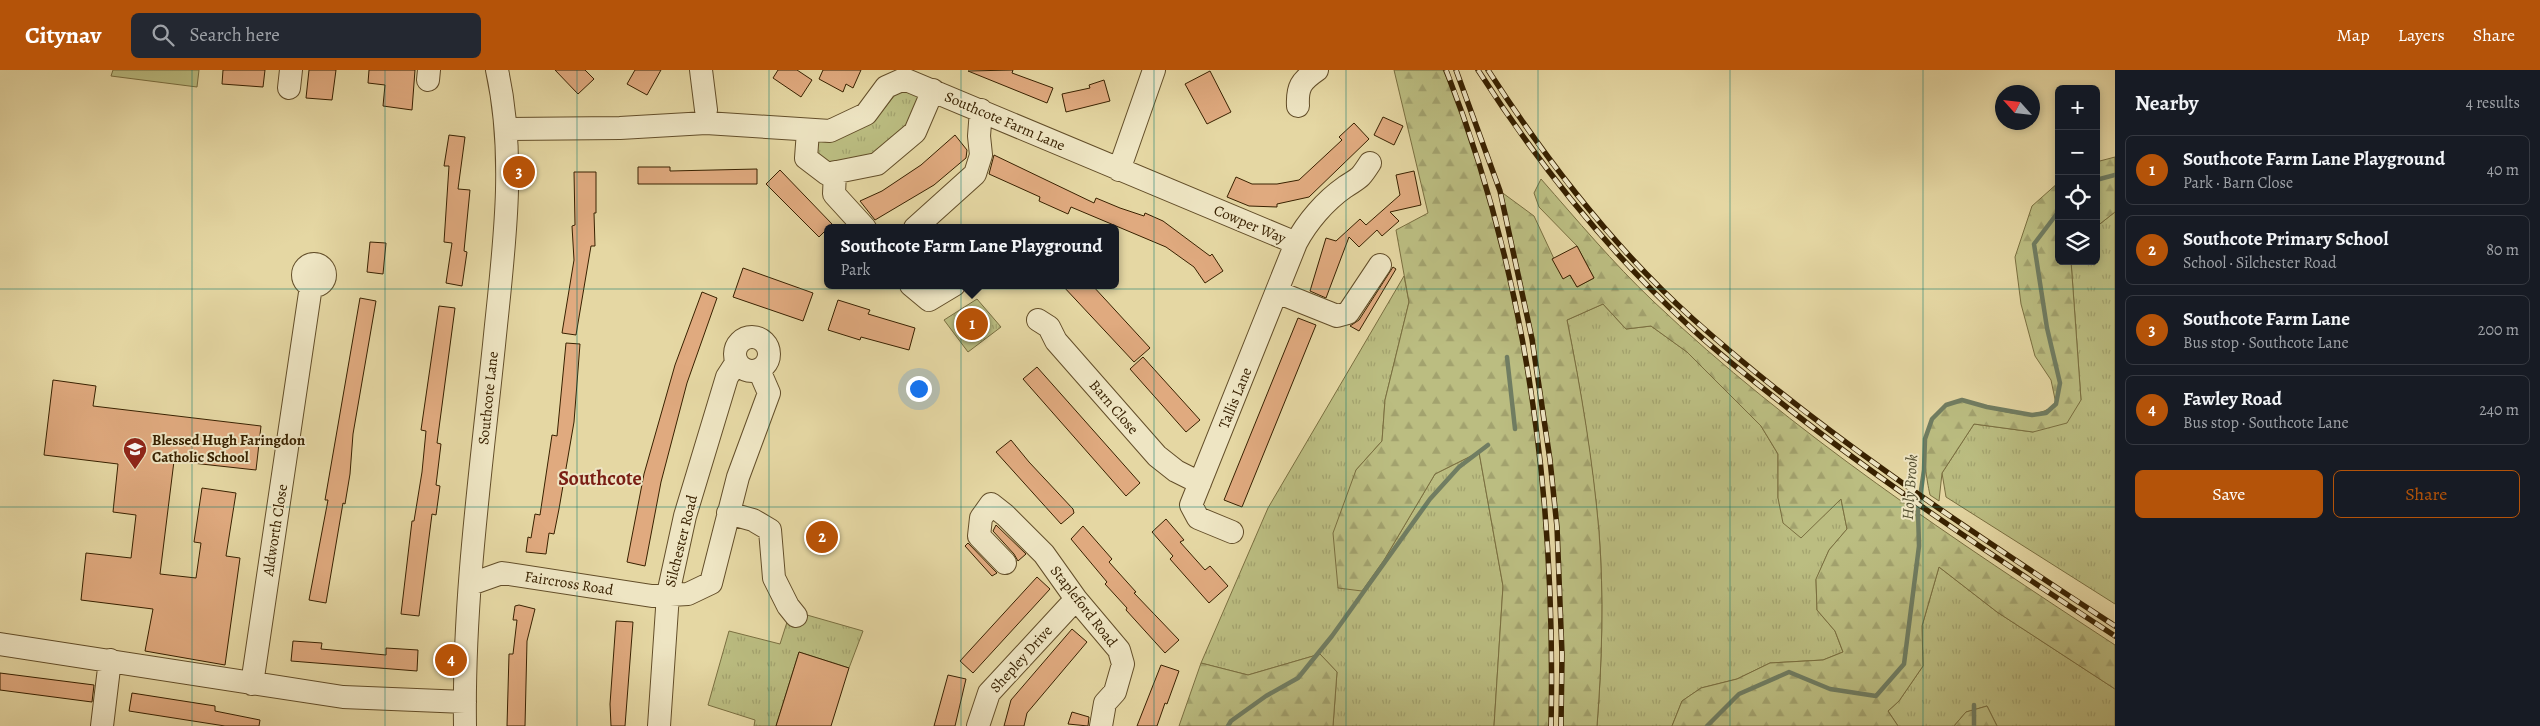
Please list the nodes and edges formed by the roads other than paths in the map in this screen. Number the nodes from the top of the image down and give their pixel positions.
1 (497, 70) edge
2 (701, 70) edge
3 (1154, 70) edge
4 (1317, 70) edge
5 (890, 78) edge
6 (933, 90) junction
7 (1298, 106) dead end
8 (706, 110) dead end
9 (981, 110) junction
10 (507, 129) junction
11 (808, 131) junction
12 (1370, 164) dead end
13 (1119, 170) junction
14 (835, 172) junction
15 (1185, 197) joint
16 (861, 224) edge
17 (919, 224) edge
18 (1296, 243) junction
19 (1380, 265) dead end
20 (311, 286) dead end
21 (916, 289) edge
22 (947, 289) edge
23 (1277, 292) junction
24 (1038, 320) dead end
25 (736, 363) junction
26 (759, 370) junction
27 (1200, 483) junction
28 (728, 513) junction
29 (1232, 532) dead end
30 (1005, 563) dead end
31 (471, 584) junction
32 (668, 594) junction
33 (1076, 598) junction
34 (796, 616) dead end
35 (0, 644) edge
36 (110, 660) junction
37 (252, 684) junction
38 (465, 702) junction
39 (102, 726) edge
40 (465, 726) edge
41 (660, 726) edge
42 (978, 726) edge
43 (1101, 726) edge

1 - 10 street, Southcote Lane
2 - 8 street
3 - 13 street
4 - 7 street
5 - 6 street, Southcote Farm Lane
5 - 11 street, Southcote Farm Lane
6 - 9 street, Southcote Farm Lane
6 - 14 street
9 - 13 street, Southcote Farm Lane
9 - 17 street
10 - 11 street, Southcote Farm Lane
10 - 31 street, Southcote Lane
11 - 14 street
12 - 18 street, Cowper Way
13 - 15 street, Southcote Farm Lane
14 - 16 street
15 - 18 street, Cowper Way
18 - 23 street, Tallis Lane
19 - 23 street
20 - 37 street, Aldworth Close
21 - 22 street
23 - 27 street, Tallis Lane
24 - 27 street, Barn Close
25 - 26 street
25 - 26 street, Silchester Road
25 - 32 street, Silchester Road
26 - 28 street, Faircross Road
27 - 29 street, Tallis Lane
28 - 32 street, Faircross Road
28 - 34 street
30 - 33 street, Stapleford Road
31 - 32 street, Faircross Road
31 - 38 street, Southcote Lane
32 - 41 street, Silchester Road
33 - 42 street, Shepley Drive
33 - 43 street, Stapleford Road
35 - 36 street
36 - 37 street
36 - 39 street
37 - 38 street
38 - 40 street, Southcote Lane

